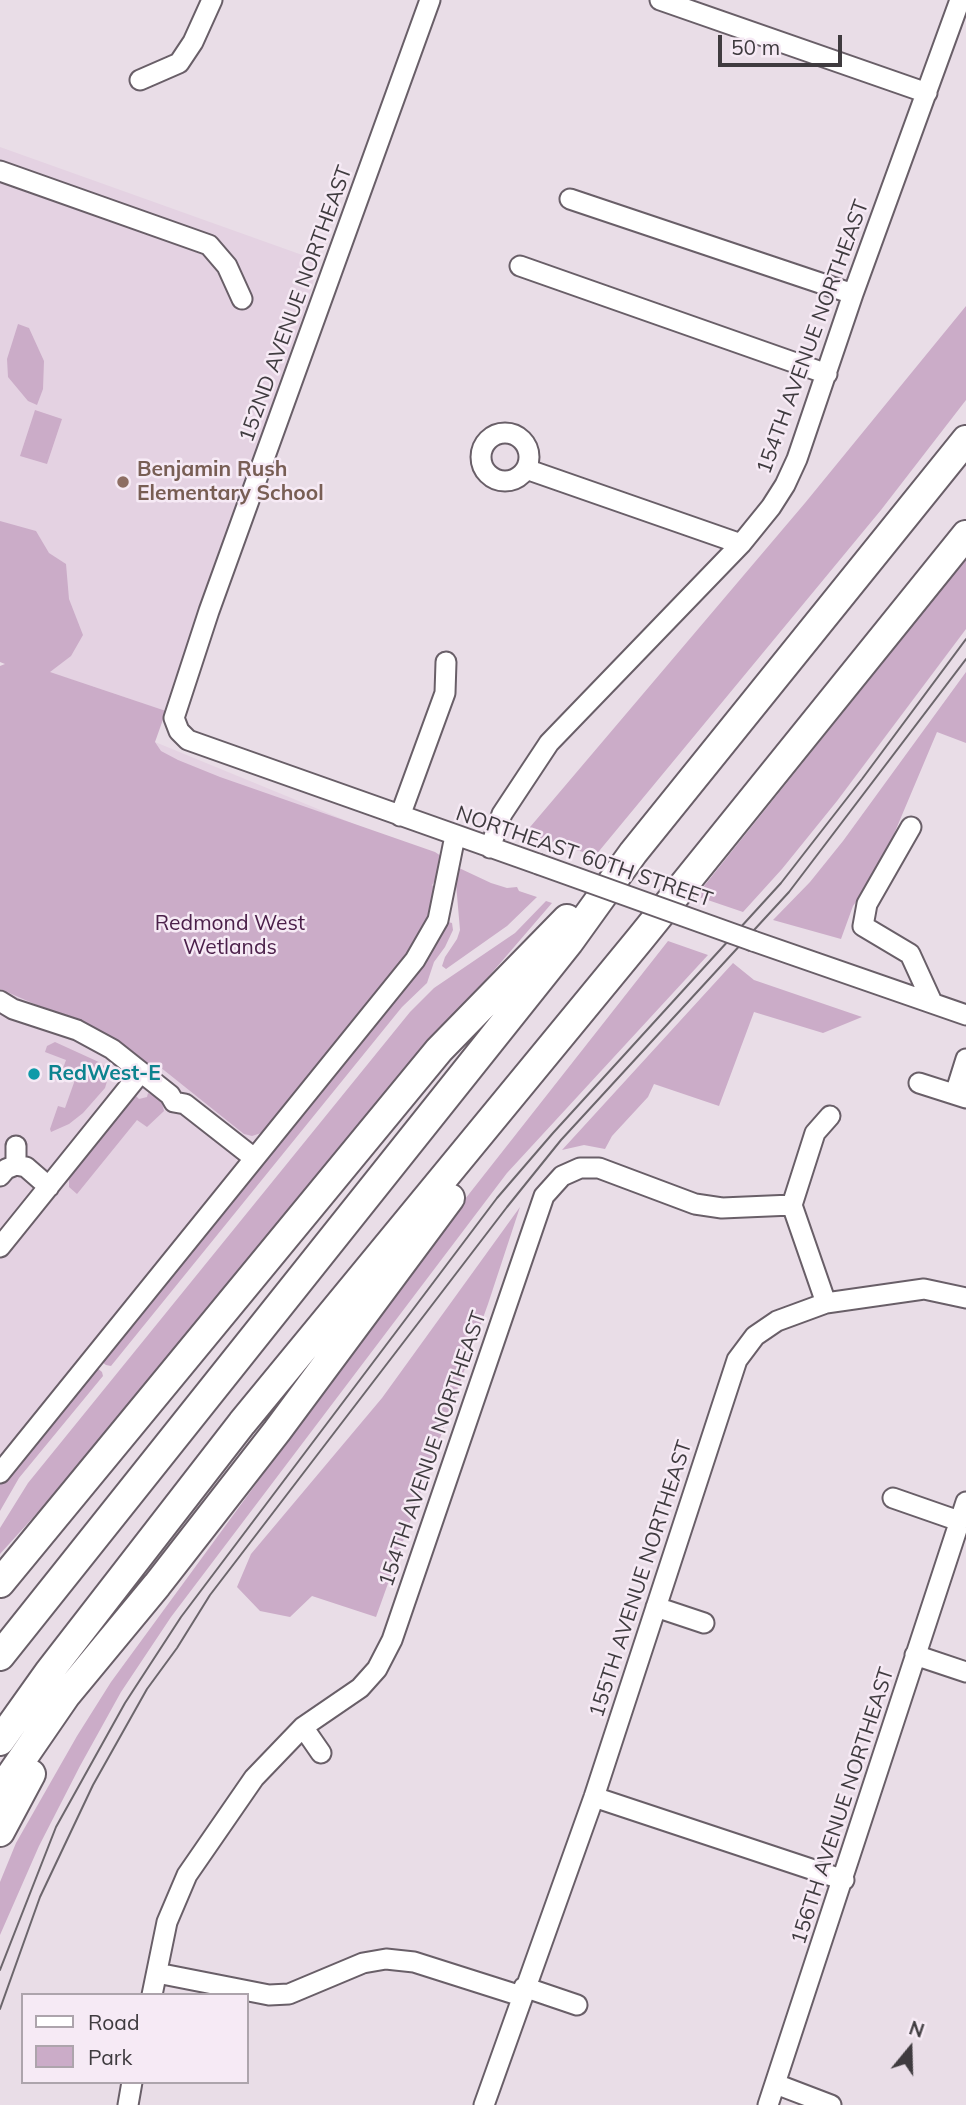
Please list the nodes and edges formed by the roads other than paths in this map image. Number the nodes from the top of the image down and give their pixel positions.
1 (212, 0) edge
2 (430, 0) edge
3 (660, 0) edge
4 (960, 0) edge
5 (140, 80) dead end
6 (927, 93) junction
7 (0, 171) edge
8 (570, 199) dead end
9 (520, 266) dead end
10 (853, 295) junction
11 (242, 299) dead end
12 (827, 374) junction
13 (966, 440) edge
14 (526, 468) dead end
15 (966, 535) edge
16 (741, 544) junction
17 (446, 662) dead end
18 (188, 740) joint
19 (400, 816) junction
20 (911, 827) dead end
21 (455, 835) junction
22 (490, 848) junction
23 (633, 853) junction
24 (640, 939) junction
25 (0, 1001) edge
26 (932, 1002) junction
27 (966, 1015) edge
28 (966, 1059) edge
29 (141, 1072) junction
30 (919, 1083) dead end
31 (961, 1096) edge
32 (830, 1116) dead end
33 (254, 1157) junction
34 (10, 1162) edge
35 (49, 1187) junction
36 (792, 1205) junction
37 (0, 1247) edge
38 (966, 1297) edge
39 (826, 1303) junction
40 (0, 1473) edge
41 (893, 1498) dead end
42 (966, 1502) edge
43 (959, 1521) junction
44 (0, 1583) edge
45 (157, 1586) junction
46 (656, 1607) junction
47 (704, 1623) dead end
48 (915, 1655) junction
49 (0, 1656) edge
50 (966, 1672) edge
51 (303, 1727) junction
52 (0, 1741) edge
53 (321, 1753) dead end
54 (0, 1791) edge
55 (594, 1797) junction
56 (0, 1832) edge
57 (844, 1880) junction
58 (157, 1973) junction
59 (523, 1992) junction
60 (152, 1993) edge
61 (577, 2005) dead end
62 (132, 2084) edge
63 (776, 2084) junction
64 (128, 2105) edge
65 (484, 2105) edge
66 (768, 2105) edge
67 (831, 2105) edge

1 - 5 street
2 - 18 street, 152ND AVENUE NORTHEAST
3 - 6 street
4 - 6 street, 154TH AVENUE NORTHEAST
6 - 10 street, 154TH AVENUE NORTHEAST
7 - 11 street
8 - 10 street
9 - 12 street
10 - 12 street, 154TH AVENUE NORTHEAST
12 - 16 street, 154TH AVENUE NORTHEAST
13 - 23 highway
14 - 16 street
15 - 24 highway
16 - 22 street, 154TH AVENUE NORTHEAST
17 - 19 street
18 - 19 street, NORTHEAST 60TH STREET
19 - 21 street, NORTHEAST 60TH STREET
20 - 26 street
21 - 22 street, NORTHEAST 60TH STREET
21 - 33 street
22 - 26 street, NORTHEAST 60TH STREET, bridge
23 - 44 highway
23 - 49 highway
24 - 45 highway
24 - 52 highway
25 - 29 street
26 - 27 street, NORTHEAST 60TH STREET
28 - 31 street
29 - 33 street
29 - 35 street
30 - 31 street
32 - 36 street
33 - 40 street
34 - 35 street
35 - 37 street
36 - 39 street
36 - 51 street, 154TH AVENUE NORTHEAST
38 - 39 street, 155TH AVENUE NORTHEAST
39 - 46 street, 155TH AVENUE NORTHEAST
41 - 43 street
42 - 43 street, 156TH AVENUE NORTHEAST
43 - 48 street, 156TH AVENUE NORTHEAST
45 - 54 highway
45 - 56 highway
46 - 47 street
46 - 55 street, 155TH AVENUE NORTHEAST
48 - 50 street
48 - 57 street, 156TH AVENUE NORTHEAST
51 - 53 street
51 - 58 street, 154TH AVENUE NORTHEAST
55 - 57 street
55 - 59 street, 155TH AVENUE NORTHEAST
57 - 63 street, 156TH AVENUE NORTHEAST
58 - 59 street
58 - 60 street, 154TH AVENUE NORTHEAST
59 - 61 street
59 - 65 street, 155TH AVENUE NORTHEAST
62 - 64 street
63 - 66 street, 156TH AVENUE NORTHEAST
63 - 67 street

